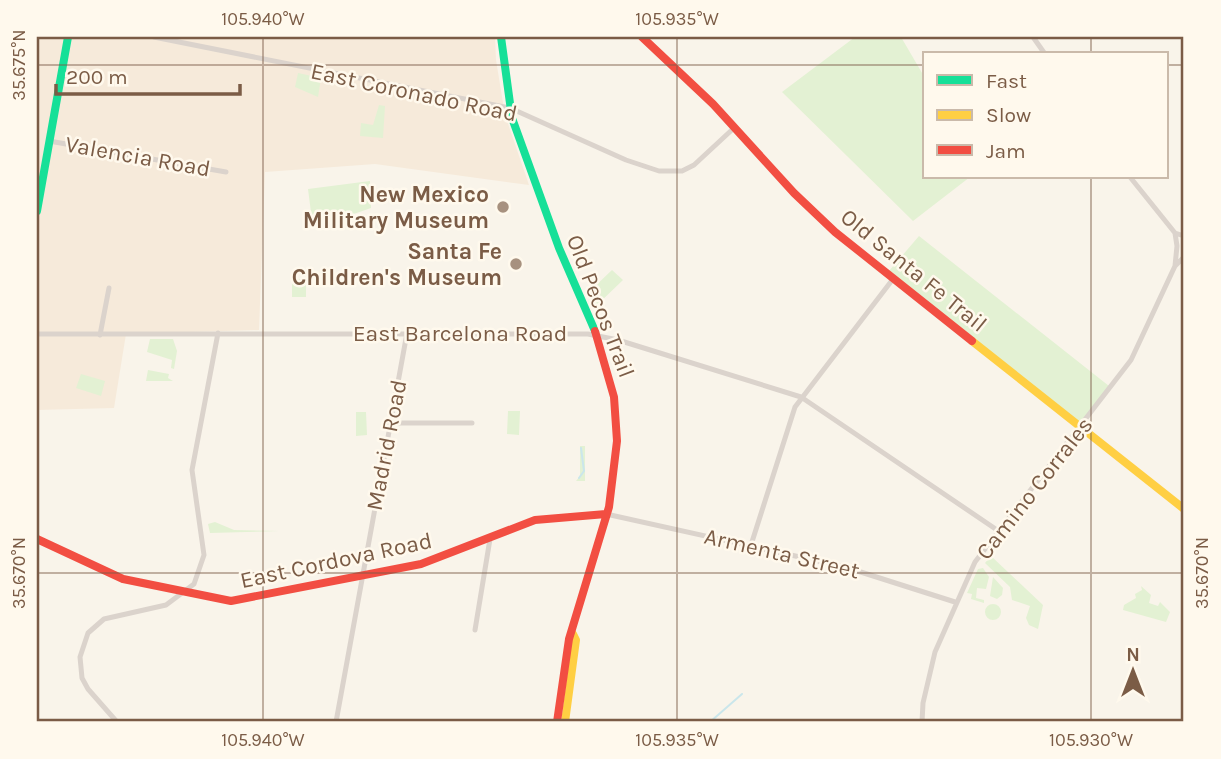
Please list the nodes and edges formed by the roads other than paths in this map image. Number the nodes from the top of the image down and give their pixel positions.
1 (68, 37) edge
2 (154, 37) edge
3 (501, 37) edge
4 (642, 37) edge
5 (1033, 37) edge
6 (167, 38) edge
7 (1044, 52) edge
8 (510, 108) junction
9 (735, 127) junction
10 (49, 141) junction
11 (41, 166) edge
12 (226, 172) dead end
13 (1131, 178) edge
14 (37, 211) edge
15 (1175, 233) junction
16 (1184, 236) edge
17 (1184, 257) edge
18 (1175, 266) junction
19 (893, 279) junction
20 (109, 288) dead end
21 (218, 333) junction
22 (407, 333) junction
23 (37, 334) edge
24 (100, 335) junction
25 (596, 335) junction
26 (801, 397) junction
27 (389, 423) junction
28 (472, 423) dead end
29 (1082, 427) junction
30 (1184, 509) edge
31 (606, 514) junction
32 (1000, 532) junction
33 (37, 538) edge
34 (490, 539) junction
35 (751, 545) junction
36 (362, 576) junction
37 (186, 593) junction
38 (955, 602) junction
39 (475, 630) dead end
40 (573, 634) junction
41 (117, 722) edge
42 (336, 722) edge
43 (556, 722) edge
44 (565, 722) edge
45 (922, 722) edge

1 - 10 street
2 - 6 street, East Coronado Road
3 - 8 street, Old Pecos Trail
4 - 9 street, Old Santa Fe Trail
5 - 7 street
6 - 8 street, East Coronado Road
8 - 9 street, East Coronado Road
8 - 25 street, Old Pecos Trail
9 - 19 street, Old Santa Fe Trail
10 - 11 street
10 - 12 street, Valencia Road
11 - 14 street
13 - 15 street
15 - 16 street
15 - 18 street, Camino Corrales
17 - 18 street, Camino Corrales
18 - 29 street, Camino Corrales
19 - 26 street
19 - 29 street, Old Santa Fe Trail
20 - 24 street
21 - 22 street, East Barcelona Road
21 - 24 street, East Barcelona Road
21 - 37 street
22 - 25 street, East Barcelona Road
22 - 27 street, Madrid Road
23 - 24 street, East Barcelona Road
25 - 26 street, East Barcelona Road
25 - 31 street, Old Pecos Trail
26 - 32 street, East Barcelona Road
26 - 35 street
27 - 28 street
27 - 36 street, Madrid Road
29 - 30 street, Old Santa Fe Trail
29 - 32 street, Camino Corrales
31 - 34 street, East Cordova Road
31 - 35 street, Armenta Street
31 - 40 street, Old Pecos Trail
32 - 38 street, Camino Corrales
33 - 37 street, East Cordova Road
34 - 36 street, East Cordova Road
34 - 39 street
35 - 38 street, Armenta Street
36 - 37 street, East Cordova Road
36 - 42 street, Madrid Road
37 - 41 street
38 - 45 street, Camino Corrales
40 - 43 street, Old Pecos Trail
40 - 44 street, Old Pecos Trail

